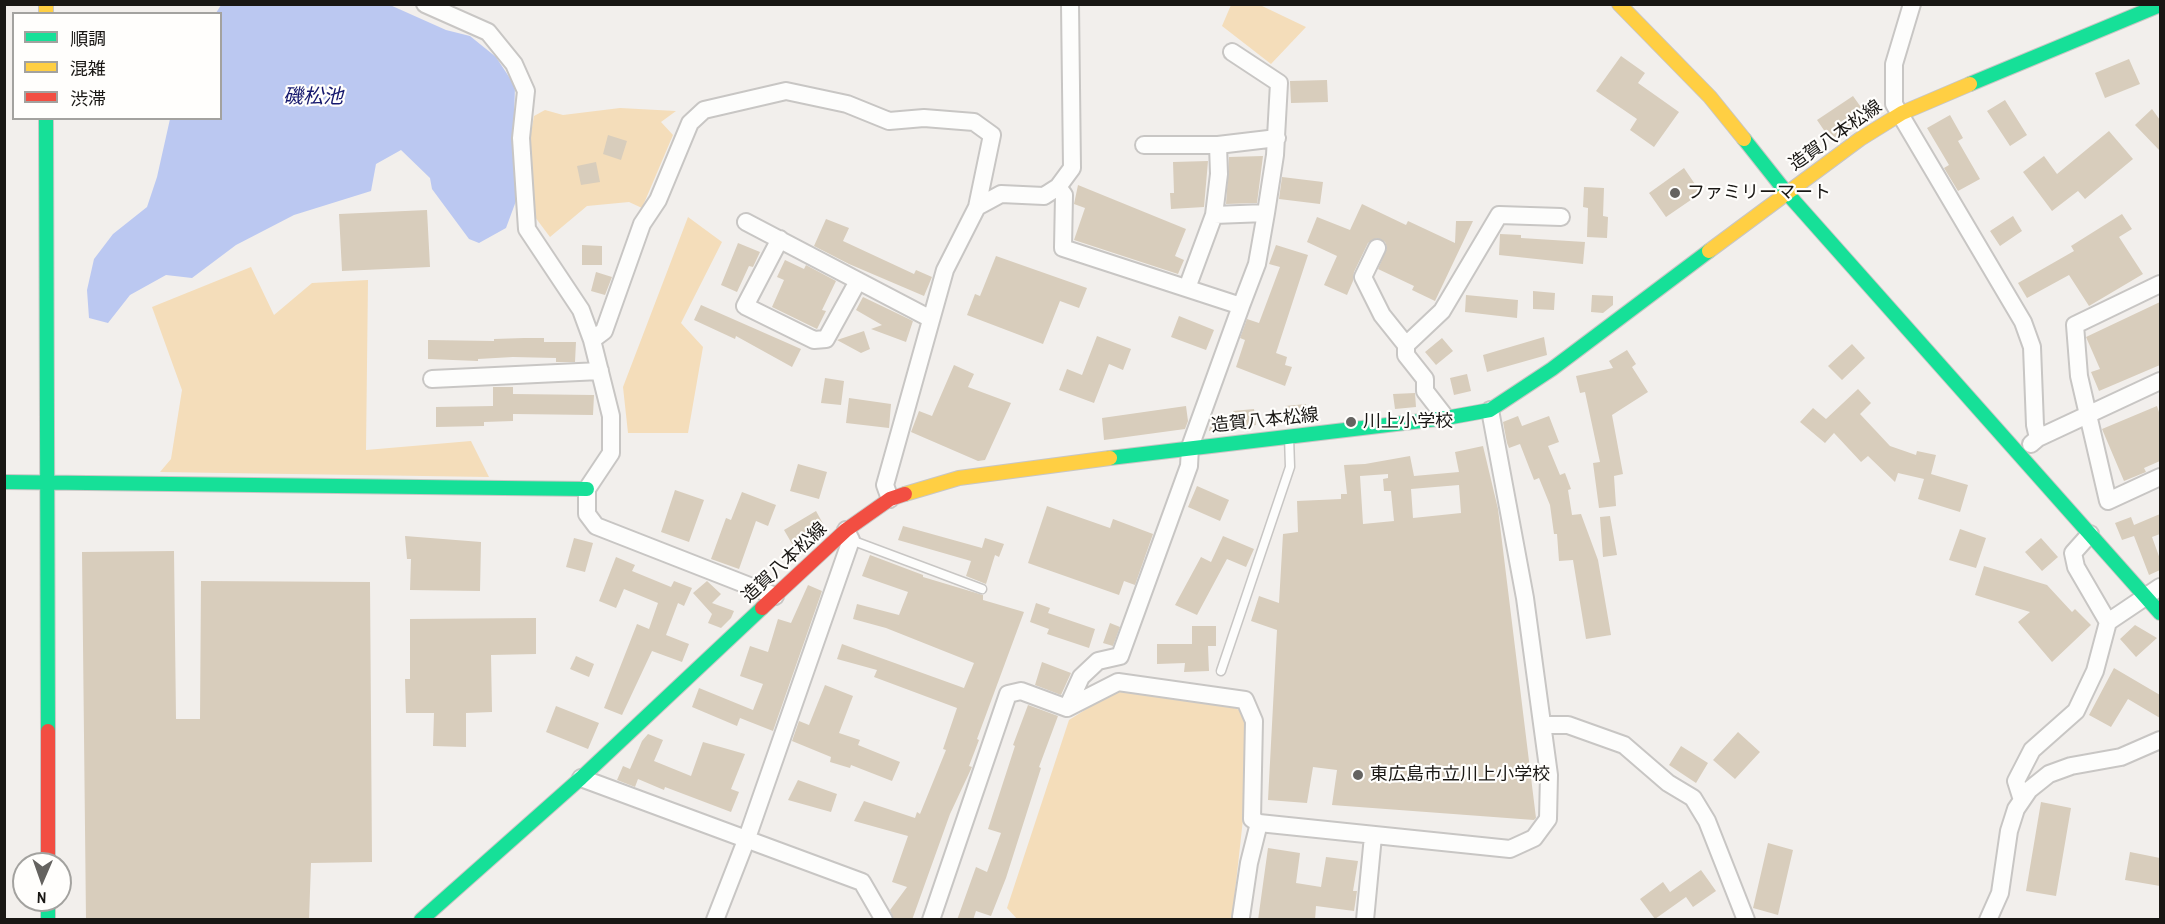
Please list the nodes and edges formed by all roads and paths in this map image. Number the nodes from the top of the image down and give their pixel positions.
1 (425, 4) edge
2 (1070, 4) edge
3 (1619, 4) edge
4 (1912, 4) edge
5 (2160, 5) edge
6 (1232, 52) dead end
7 (1902, 113) junction
8 (46, 120) edge
9 (1277, 138) junction
10 (1218, 145) junction
11 (1144, 146) dead end
12 (1058, 187) junction
13 (1786, 192) junction
14 (977, 207) junction
15 (1266, 213) junction
16 (1214, 215) junction
17 (1561, 217) dead end
18 (746, 222) dead end
19 (780, 239) junction
20 (1377, 248) dead end
21 (858, 281) junction
22 (2160, 284) edge
23 (1187, 288) junction
24 (1241, 306) junction
25 (931, 319) junction
26 (592, 340) junction
27 (1406, 345) junction
28 (600, 372) junction
29 (432, 379) dead end
30 (2160, 381) edge
31 (1490, 410) junction
32 (2088, 414) junction
33 (1446, 418) junction
34 (1289, 435) junction
35 (2038, 438) junction
36 (1190, 447) junction
37 (2018, 454) junction
38 (2160, 477) edge
39 (47, 481) junction
40 (4, 482) edge
41 (587, 489) junction
42 (890, 499) junction
43 (2090, 534) junction
44 (849, 535) junction
45 (2160, 587) edge
46 (982, 589) dead end
47 (776, 596) junction
48 (2146, 597) junction
49 (2160, 613) edge
50 (2108, 622) junction
51 (1221, 671) dead end
52 (1067, 708) junction
53 (1544, 725) junction
54 (2160, 740) edge
55 (581, 777) junction
56 (2022, 800) junction
57 (1259, 823) junction
58 (1373, 836) junction
59 (747, 838) junction
60 (48, 852) edge
61 (1241, 917) dead end
62 (421, 920) edge
63 (716, 920) edge
64 (884, 920) edge
65 (931, 920) edge
66 (1365, 920) edge
67 (1746, 920) edge
68 (1988, 920) edge

1 - 26 street
2 - 12 street
3 - 13 street
4 - 7 street
5 - 7 street, 造賀八本松線
6 - 9 street
7 - 13 street, 造賀八本松線
7 - 35 street
8 - 39 street
9 - 10 street
9 - 15 street
10 - 11 street
10 - 16 street
12 - 14 street
12 - 23 street
13 - 31 street, 造賀八本松線
13 - 37 street
14 - 25 street
14 - 26 street
15 - 16 street
15 - 24 street
16 - 23 street
17 - 27 street
18 - 19 street
19 - 21 street
19 - 21 street
20 - 27 street
21 - 25 street
22 - 32 street
23 - 24 street
24 - 36 street
25 - 42 street
26 - 28 street
27 - 33 street
28 - 29 street
28 - 41 street
30 - 32 street
31 - 33 street, 造賀八本松線
31 - 53 street
32 - 35 street
32 - 38 street
33 - 34 street, 造賀八本松線
34 - 36 street, 造賀八本松線
34 - 51 lane
35 - 37 street
36 - 42 street, 造賀八本松線
36 - 52 street
37 - 43 street
39 - 40 street
39 - 41 street
39 - 60 street
41 - 47 street
42 - 44 street, 造賀八本松線
43 - 48 street
43 - 50 street
44 - 46 lane
44 - 47 street, 造賀八本松線
44 - 59 street
45 - 48 street
47 - 55 street, 造賀八本松線
48 - 49 street
48 - 50 street
50 - 56 street
52 - 57 street
52 - 65 street
53 - 58 street
53 - 67 street
54 - 56 street
55 - 59 street
55 - 62 street, 造賀八本松線
56 - 68 street
57 - 58 street
57 - 61 street
58 - 66 street
59 - 63 street
59 - 64 street

